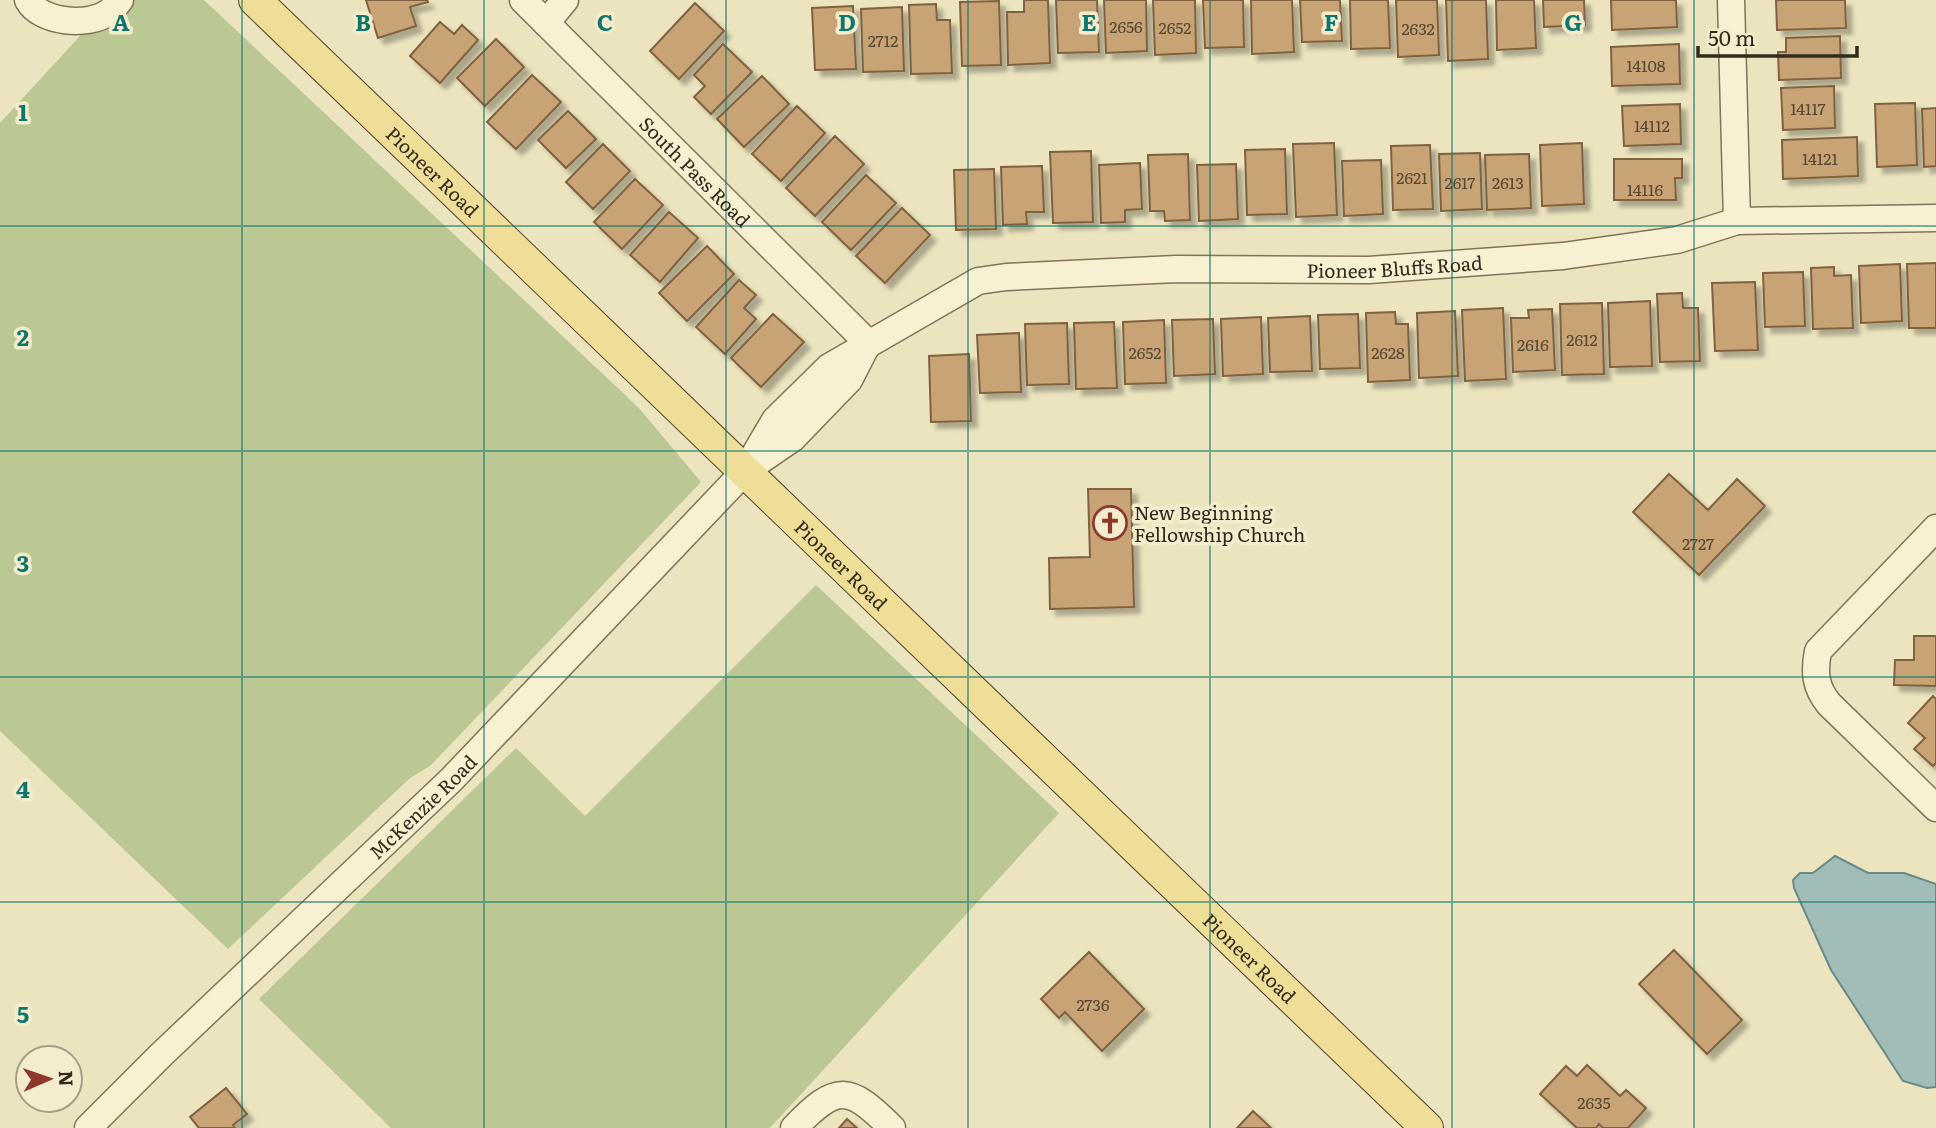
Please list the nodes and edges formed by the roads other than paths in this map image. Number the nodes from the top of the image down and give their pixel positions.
1 (28, 0) edge
2 (120, 0) edge
3 (256, 0) edge
4 (523, 0) edge
5 (565, 0) edge
6 (1731, 0) edge
7 (546, 23) junction
8 (1936, 218) edge
9 (1737, 221) junction
10 (868, 343) junction
11 (745, 471) junction
12 (1936, 528) edge
13 (1936, 808) edge
14 (88, 1128) edge
15 (793, 1128) edge
16 (892, 1128) edge
17 (1427, 1128) edge

1 - 2 street
3 - 11 main road, Pioneer Road
4 - 7 street, South Pass Road
5 - 7 street
6 - 9 street
7 - 10 street, South Pass Road
8 - 9 street, Pioneer Bluffs Road
9 - 10 street, Pioneer Bluffs Road
10 - 11 street, Pioneer Bluffs Road
11 - 14 street, McKenzie Road
11 - 17 main road, Pioneer Road
12 - 13 street
15 - 16 street

